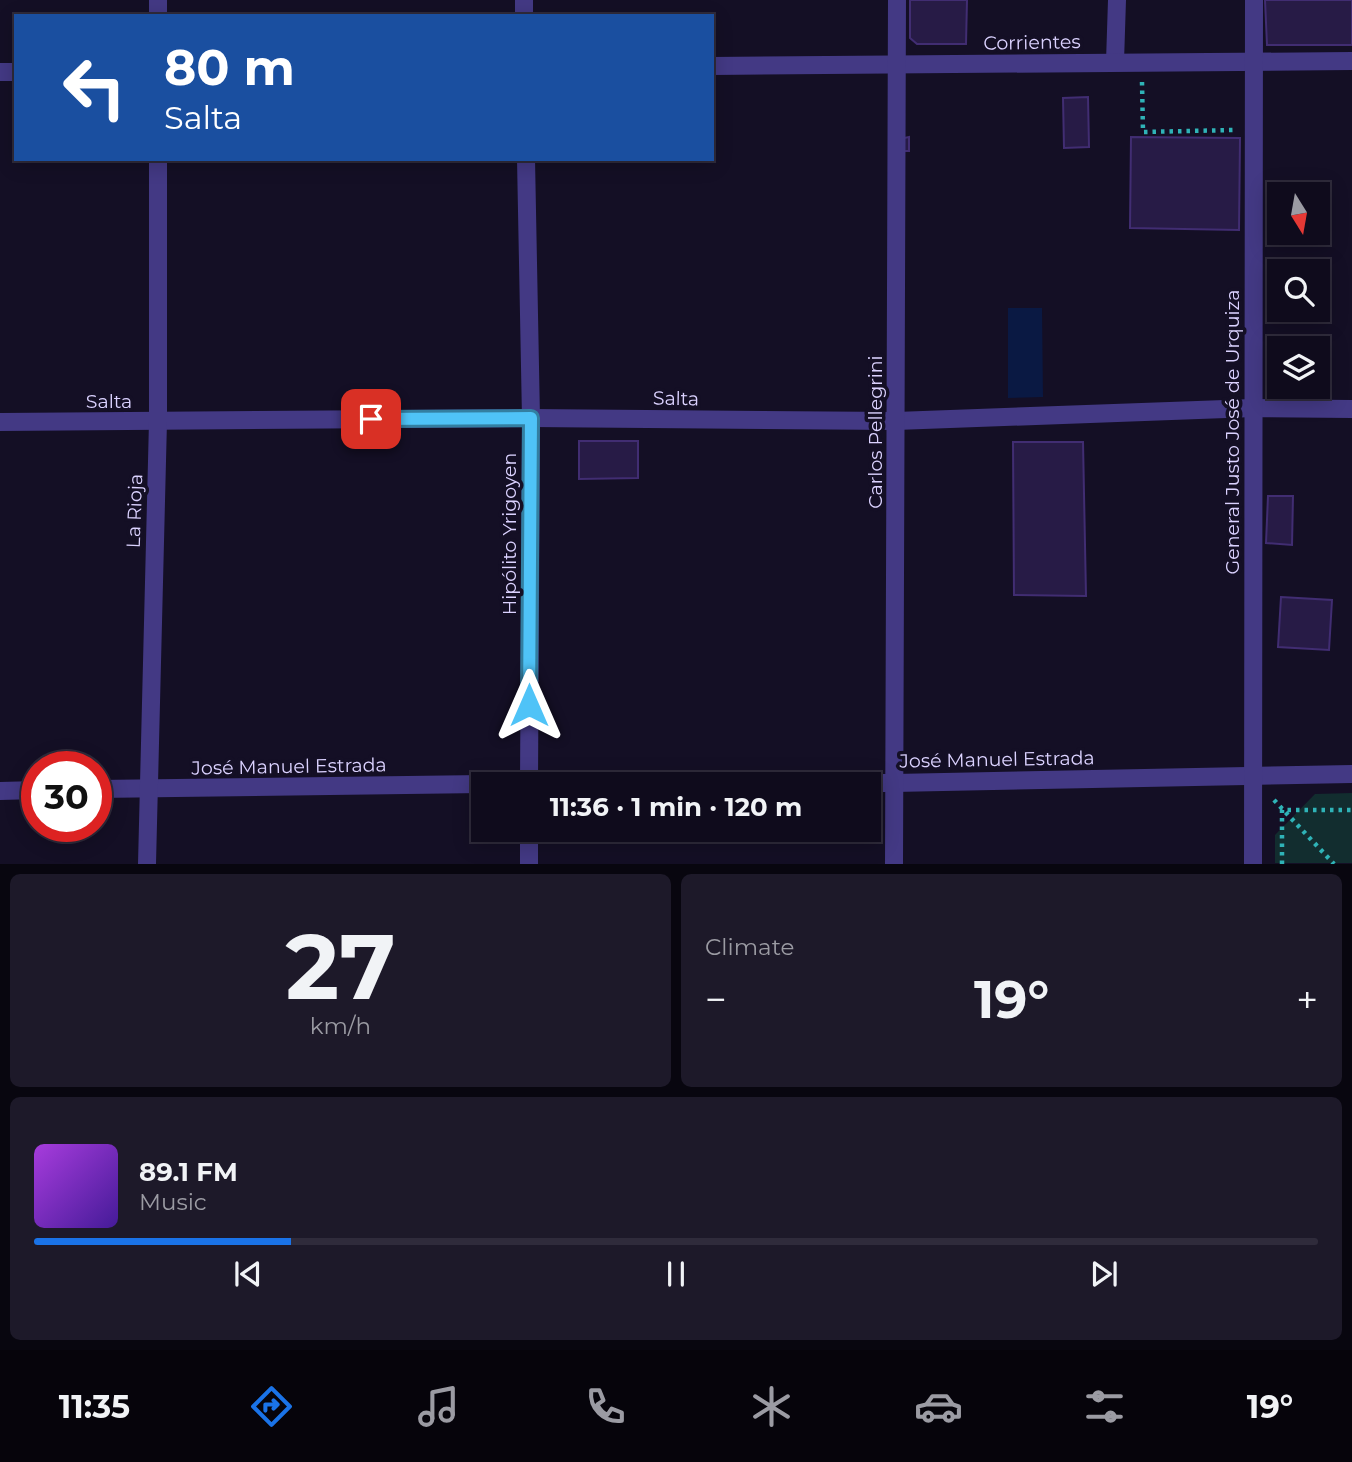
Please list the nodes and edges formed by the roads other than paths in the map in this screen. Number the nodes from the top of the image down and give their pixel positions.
1 (897, 0) edge
2 (1117, 0) edge
3 (1254, 0) edge
4 (1255, 61) junction
5 (1352, 61) edge
6 (1115, 62) junction
7 (897, 64) junction
8 (714, 66) edge
9 (158, 161) edge
10 (526, 161) edge
11 (1252, 408) junction
12 (1352, 410) edge
13 (531, 418) junction
14 (158, 421) junction
15 (896, 421) junction
16 (0, 422) edge
17 (529, 772) edge
18 (1252, 774) junction
19 (1352, 774) edge
20 (881, 783) edge
21 (894, 783) junction
22 (471, 784) edge
23 (112, 789) edge
24 (147, 789) junction
25 (0, 790) edge
26 (21, 790) edge
27 (529, 842) edge
28 (147, 863) edge
29 (529, 863) edge
30 (894, 863) edge
31 (1253, 863) edge

1 - 7 street, Carlos Pellegrini
2 - 6 street
3 - 4 street, General Justo José de Urquiza
4 - 5 street, Corrientes
4 - 6 street, Corrientes
4 - 11 street, General Justo José de Urquiza
6 - 7 street, Corrientes
7 - 8 street, Corrientes
7 - 15 street, Carlos Pellegrini
9 - 14 street, La Rioja
10 - 13 street, Hipólito Yrigoyen
11 - 12 street, Salta
11 - 15 street, Salta
11 - 18 street, General Justo José de Urquiza
13 - 14 street, Salta
13 - 15 street, Salta
13 - 17 street, Hipólito Yrigoyen
14 - 16 street, Salta
14 - 24 street, La Rioja
15 - 21 street, Carlos Pellegrini
18 - 19 street, José Manuel Estrada
18 - 21 street, José Manuel Estrada
18 - 31 street, General Justo José de Urquiza
20 - 21 street, José Manuel Estrada
21 - 30 street, Carlos Pellegrini
22 - 24 street, José Manuel Estrada
23 - 24 street, José Manuel Estrada
24 - 28 street, La Rioja
25 - 26 street
27 - 29 street

